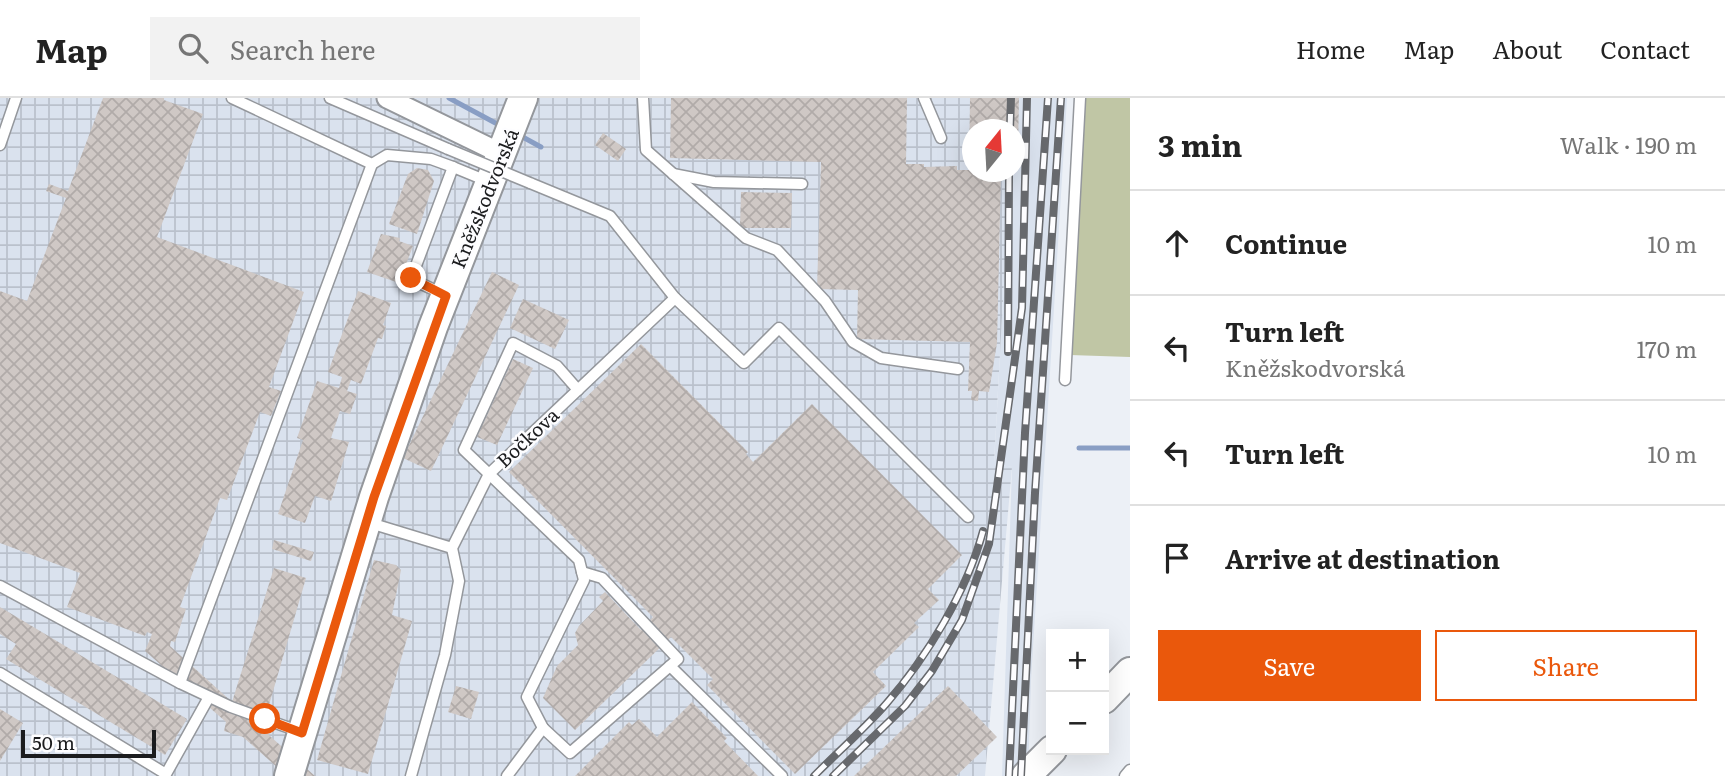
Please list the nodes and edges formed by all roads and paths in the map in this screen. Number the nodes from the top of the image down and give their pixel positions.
1 (16, 98) edge
2 (232, 98) edge
3 (330, 98) edge
4 (387, 98) edge
5 (643, 98) edge
6 (924, 98) edge
7 (1080, 98) edge
8 (512, 126) edge
9 (941, 138) dead end
10 (0, 145) edge
11 (372, 164) junction
12 (453, 167) junction
13 (672, 173) junction
14 (491, 183) junction
15 (802, 184) dead end
16 (446, 296) junction
17 (675, 298) junction
18 (958, 369) dead end
19 (1065, 380) dead end
20 (578, 390) junction
21 (489, 474) junction
22 (968, 517) dead end
23 (366, 522) junction
24 (452, 548) junction
25 (582, 572) junction
26 (0, 586) edge
27 (670, 666) junction
28 (0, 673) edge
29 (1130, 673) edge
30 (180, 683) junction
31 (1109, 694) edge
32 (209, 697) junction
33 (544, 728) junction
34 (302, 733) junction
35 (1047, 755) edge
36 (1130, 770) edge
37 (289, 776) edge
38 (411, 776) edge
39 (507, 776) edge
40 (782, 776) edge
41 (1026, 776) edge
42 (1125, 776) edge

1 - 10 lane
2 - 11 lane
3 - 17 lane, bridge
4 - 8 street
5 - 13 lane
6 - 9 lane
7 - 19 lane
8 - 14 street, Kněžskodvorská
11 - 12 lane
11 - 30 lane
12 - 14 lane
12 - 16 lane
13 - 15 lane
13 - 18 lane
14 - 16 street, Kněžskodvorská
16 - 23 street, Kněžskodvorská
17 - 20 lane, Bočkova
17 - 22 lane
20 - 21 lane, Bočkova
20 - 21 lane
21 - 24 lane, Bočkova
21 - 25 lane
23 - 24 lane
23 - 34 street, Kněžskodvorská
24 - 38 lane
25 - 27 lane
25 - 33 lane
26 - 30 lane
27 - 33 lane
27 - 40 lane
28 - 32 lane
29 - 31 street
30 - 32 lane
32 - 34 lane
33 - 39 lane
34 - 37 street, Kněžskodvorská
35 - 41 street
36 - 42 lane

